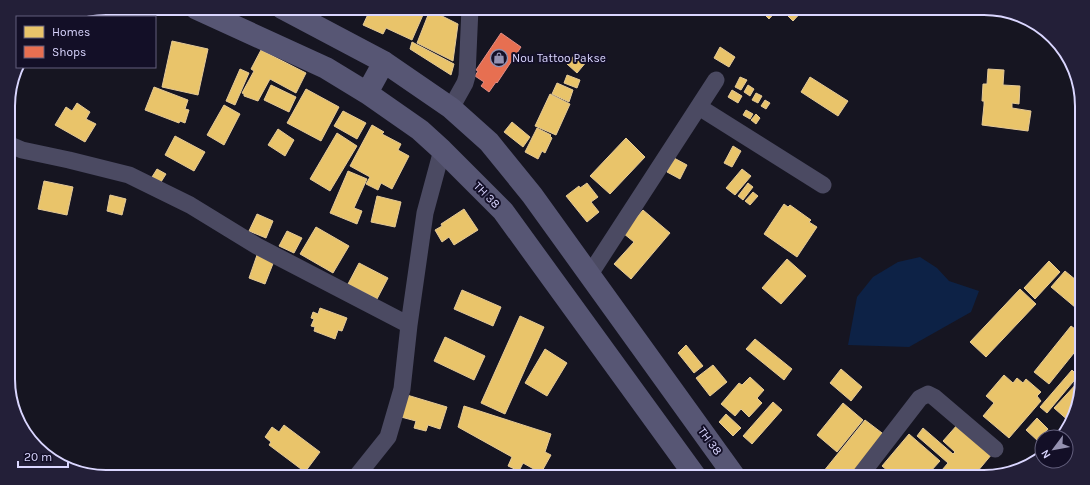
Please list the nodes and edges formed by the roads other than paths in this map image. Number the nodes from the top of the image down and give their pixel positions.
1 (210, 15) edge
2 (295, 15) edge
3 (470, 15) edge
4 (384, 62) junction
5 (716, 80) dead end
6 (367, 93) junction
7 (699, 107) junction
8 (451, 108) junction
9 (15, 147) edge
10 (442, 150) junction
11 (823, 185) dead end
12 (590, 274) junction
13 (409, 325) junction
14 (995, 450) dead end
15 (362, 470) edge
16 (691, 470) edge
17 (731, 470) edge
18 (864, 470) edge

1 - 6 street, TH 38
2 - 4 street, TH 38
3 - 8 street
4 - 6 street
4 - 8 street, TH 38
5 - 7 street
6 - 10 street, TH 38
7 - 11 street
7 - 12 street
8 - 12 street, TH 38
9 - 13 street
10 - 13 street
10 - 16 street, TH 38
12 - 17 street, TH 38
13 - 15 street
14 - 18 street

